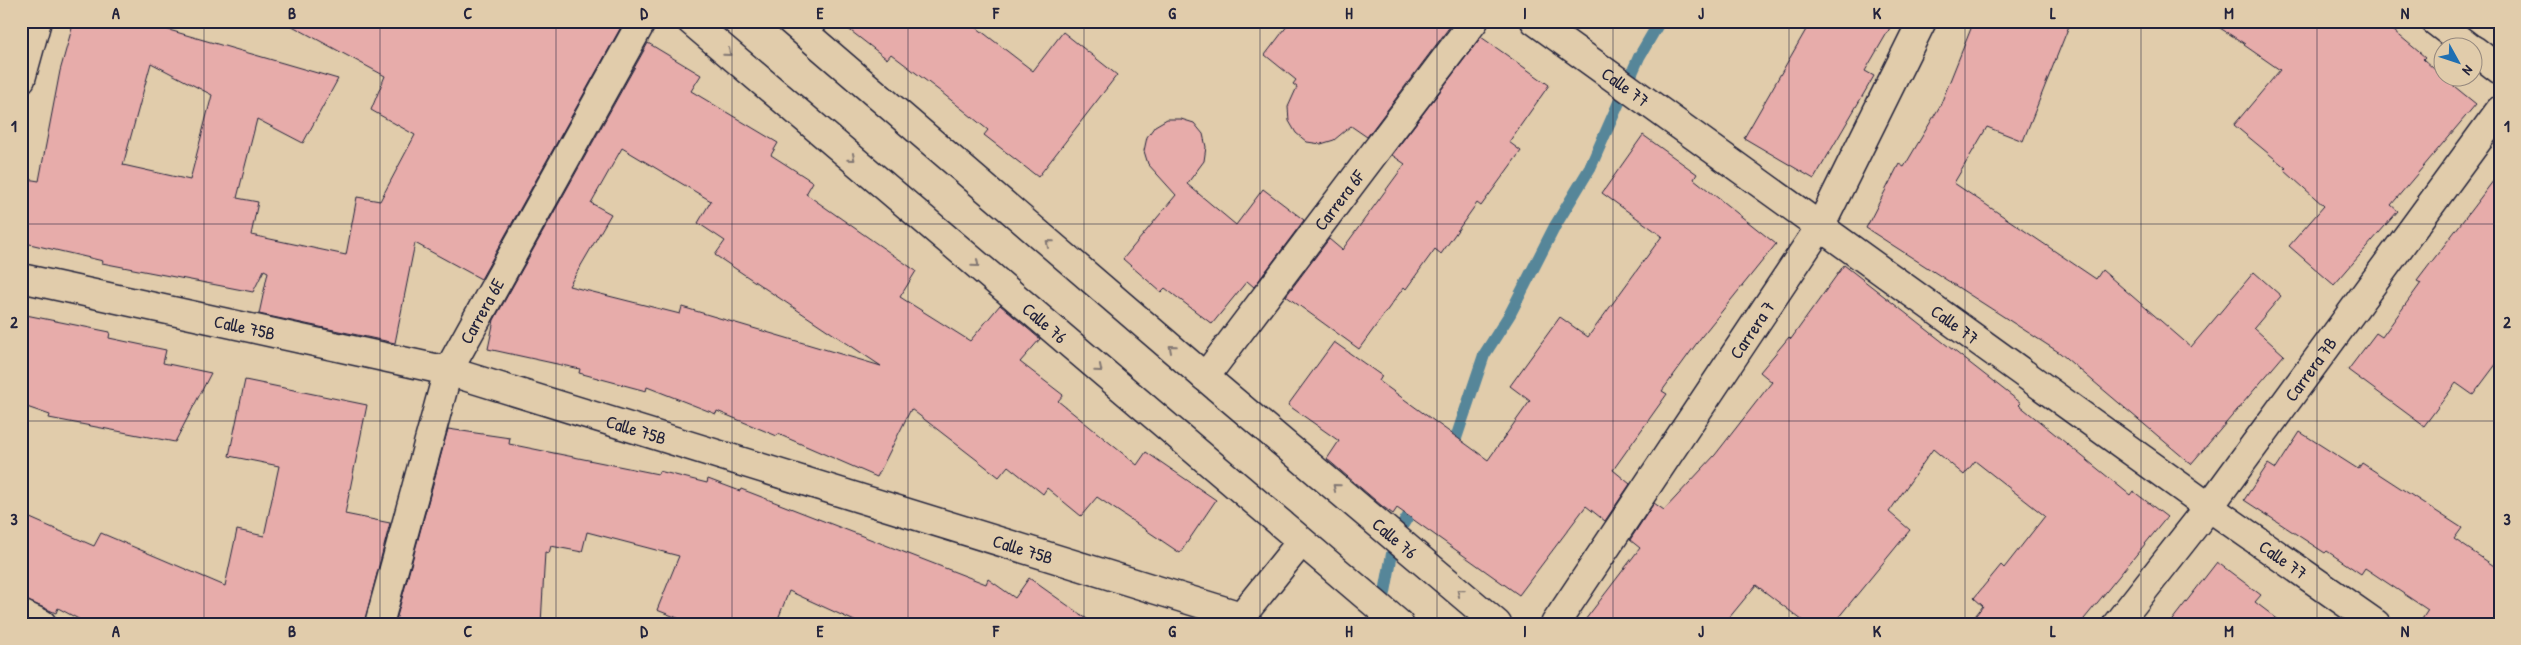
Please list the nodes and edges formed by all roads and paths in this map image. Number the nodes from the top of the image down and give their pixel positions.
1 (38, 21) edge
2 (642, 21) edge
3 (691, 21) edge
4 (792, 21) edge
5 (1474, 21) edge
6 (1535, 21) edge
7 (1922, 21) edge
8 (2435, 21) edge
9 (2457, 38) edge
10 (2484, 58) edge
11 (2500, 70) edge
12 (21, 78) edge
13 (2500, 110) edge
14 (1820, 227) junction
15 (21, 278) edge
16 (448, 371) junction
17 (1205, 376) junction
18 (2209, 507) junction
19 (1301, 542) junction
20 (21, 614) edge
21 (1238, 620) edge
22 (42, 624) edge
23 (380, 624) edge
24 (1399, 624) edge
25 (1498, 624) edge
26 (1555, 624) edge
27 (2117, 624) edge
28 (2376, 624) edge

1 - 12 street
2 - 16 street, Carrera 6E
3 -> 19 street, Calle 76
17 -> 4 street, Calle 76
5 - 17 street, Carrera 6F
6 - 14 street, Calle 77
7 - 14 street, Carrera 7
8 - 9 street
10 - 11 street
13 - 18 street, Carrera 7B
14 - 18 street, Calle 77
14 - 26 street, Carrera 7
15 - 16 street, Calle 75B
16 - 21 street, Calle 75B
16 - 23 street, Carrera 6E
25 -> 17 street, Calle 76
18 - 27 street, Carrera 7B
18 - 28 street, Calle 77
19 - 21 street
19 - 24 street, Calle 76
20 - 22 street

